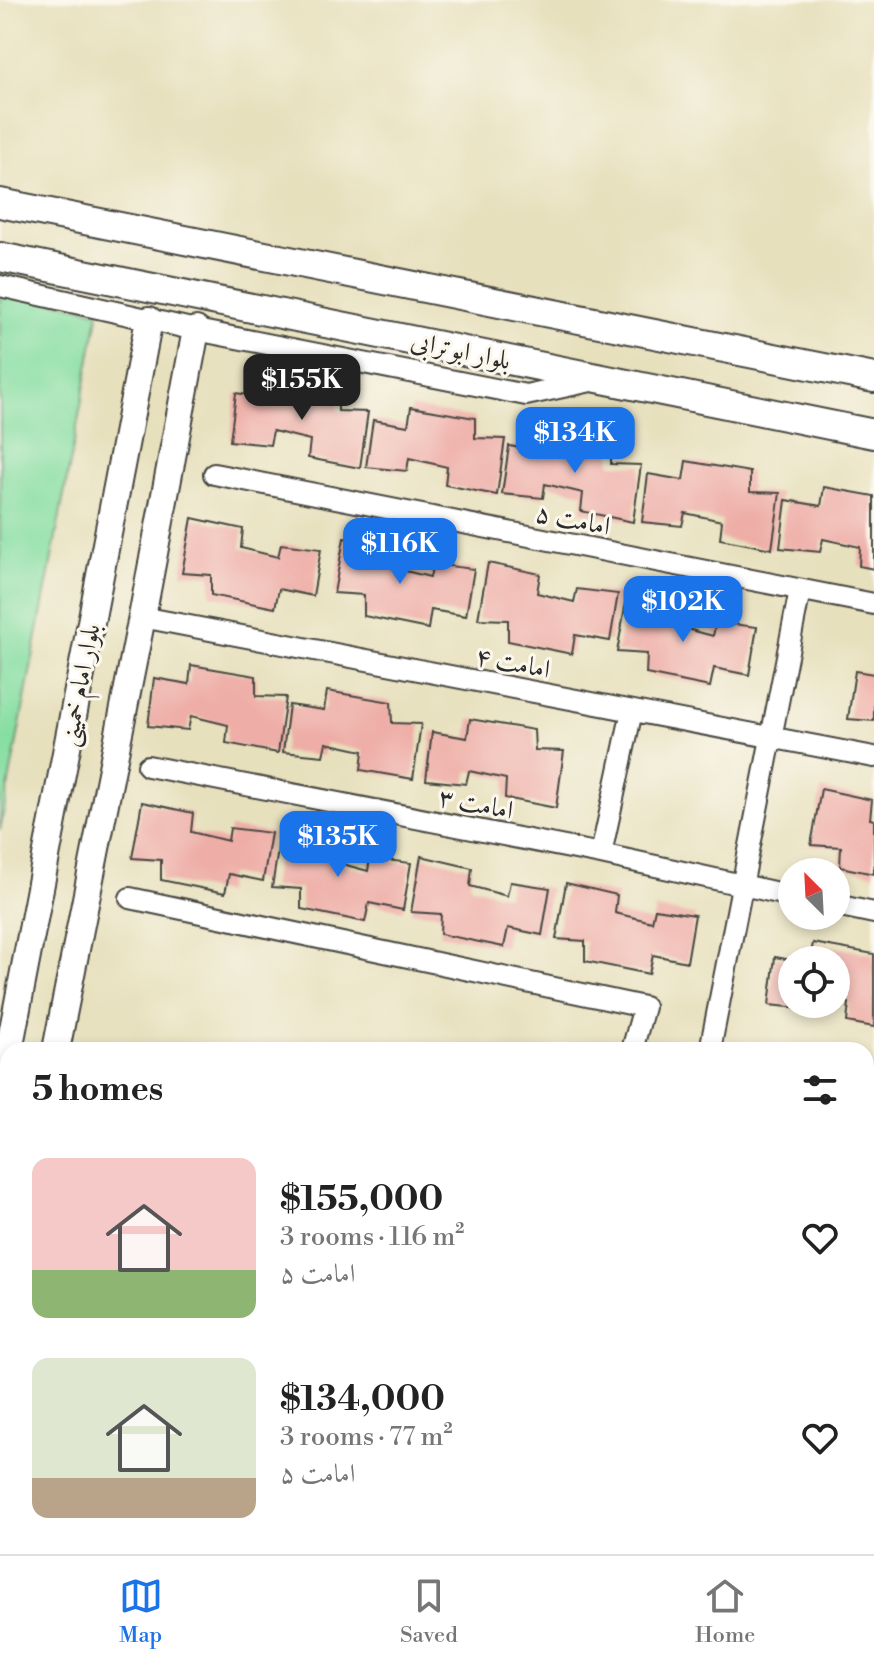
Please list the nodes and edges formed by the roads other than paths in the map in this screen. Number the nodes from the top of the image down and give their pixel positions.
1 (0, 203) edge
2 (0, 257) edge
3 (0, 286) edge
4 (149, 320) junction
5 (196, 330) junction
6 (601, 378) junction
7 (874, 378) edge
8 (874, 434) edge
9 (214, 474) dead end
10 (800, 590) junction
11 (874, 604) edge
12 (142, 617) junction
13 (632, 711) junction
14 (770, 738) junction
15 (874, 757) edge
16 (148, 766) dead end
17 (601, 854) junction
18 (742, 885) junction
19 (778, 893) edge
20 (130, 898) dead end
21 (850, 908) edge
22 (874, 913) edge
23 (14, 1042) edge
24 (58, 1042) edge
25 (634, 1042) edge
26 (717, 1042) edge

1 - 7 main road, بلوار ابوترابی
2 - 6 main road, بلوار ابوترابی
3 - 4 street
4 - 5 street
4 - 23 street, بلوار امام خمینی
5 - 6 street
5 - 12 street, بلوار امام خمینی
6 - 8 main road, بلوار ابوترابی
9 - 10 street, امامت ۵
10 - 11 street, امامت ۵
10 - 14 street
12 - 13 street, امامت ۴
12 - 24 street, بلوار امام خمینی
13 - 14 street, امامت ۴
13 - 17 street
14 - 15 street, امامت ۴
14 - 18 street
16 - 17 street, امامت ۳
17 - 18 street, امامت ۳
18 - 19 street, امامت ۳
18 - 26 street
20 - 25 street
21 - 22 street

